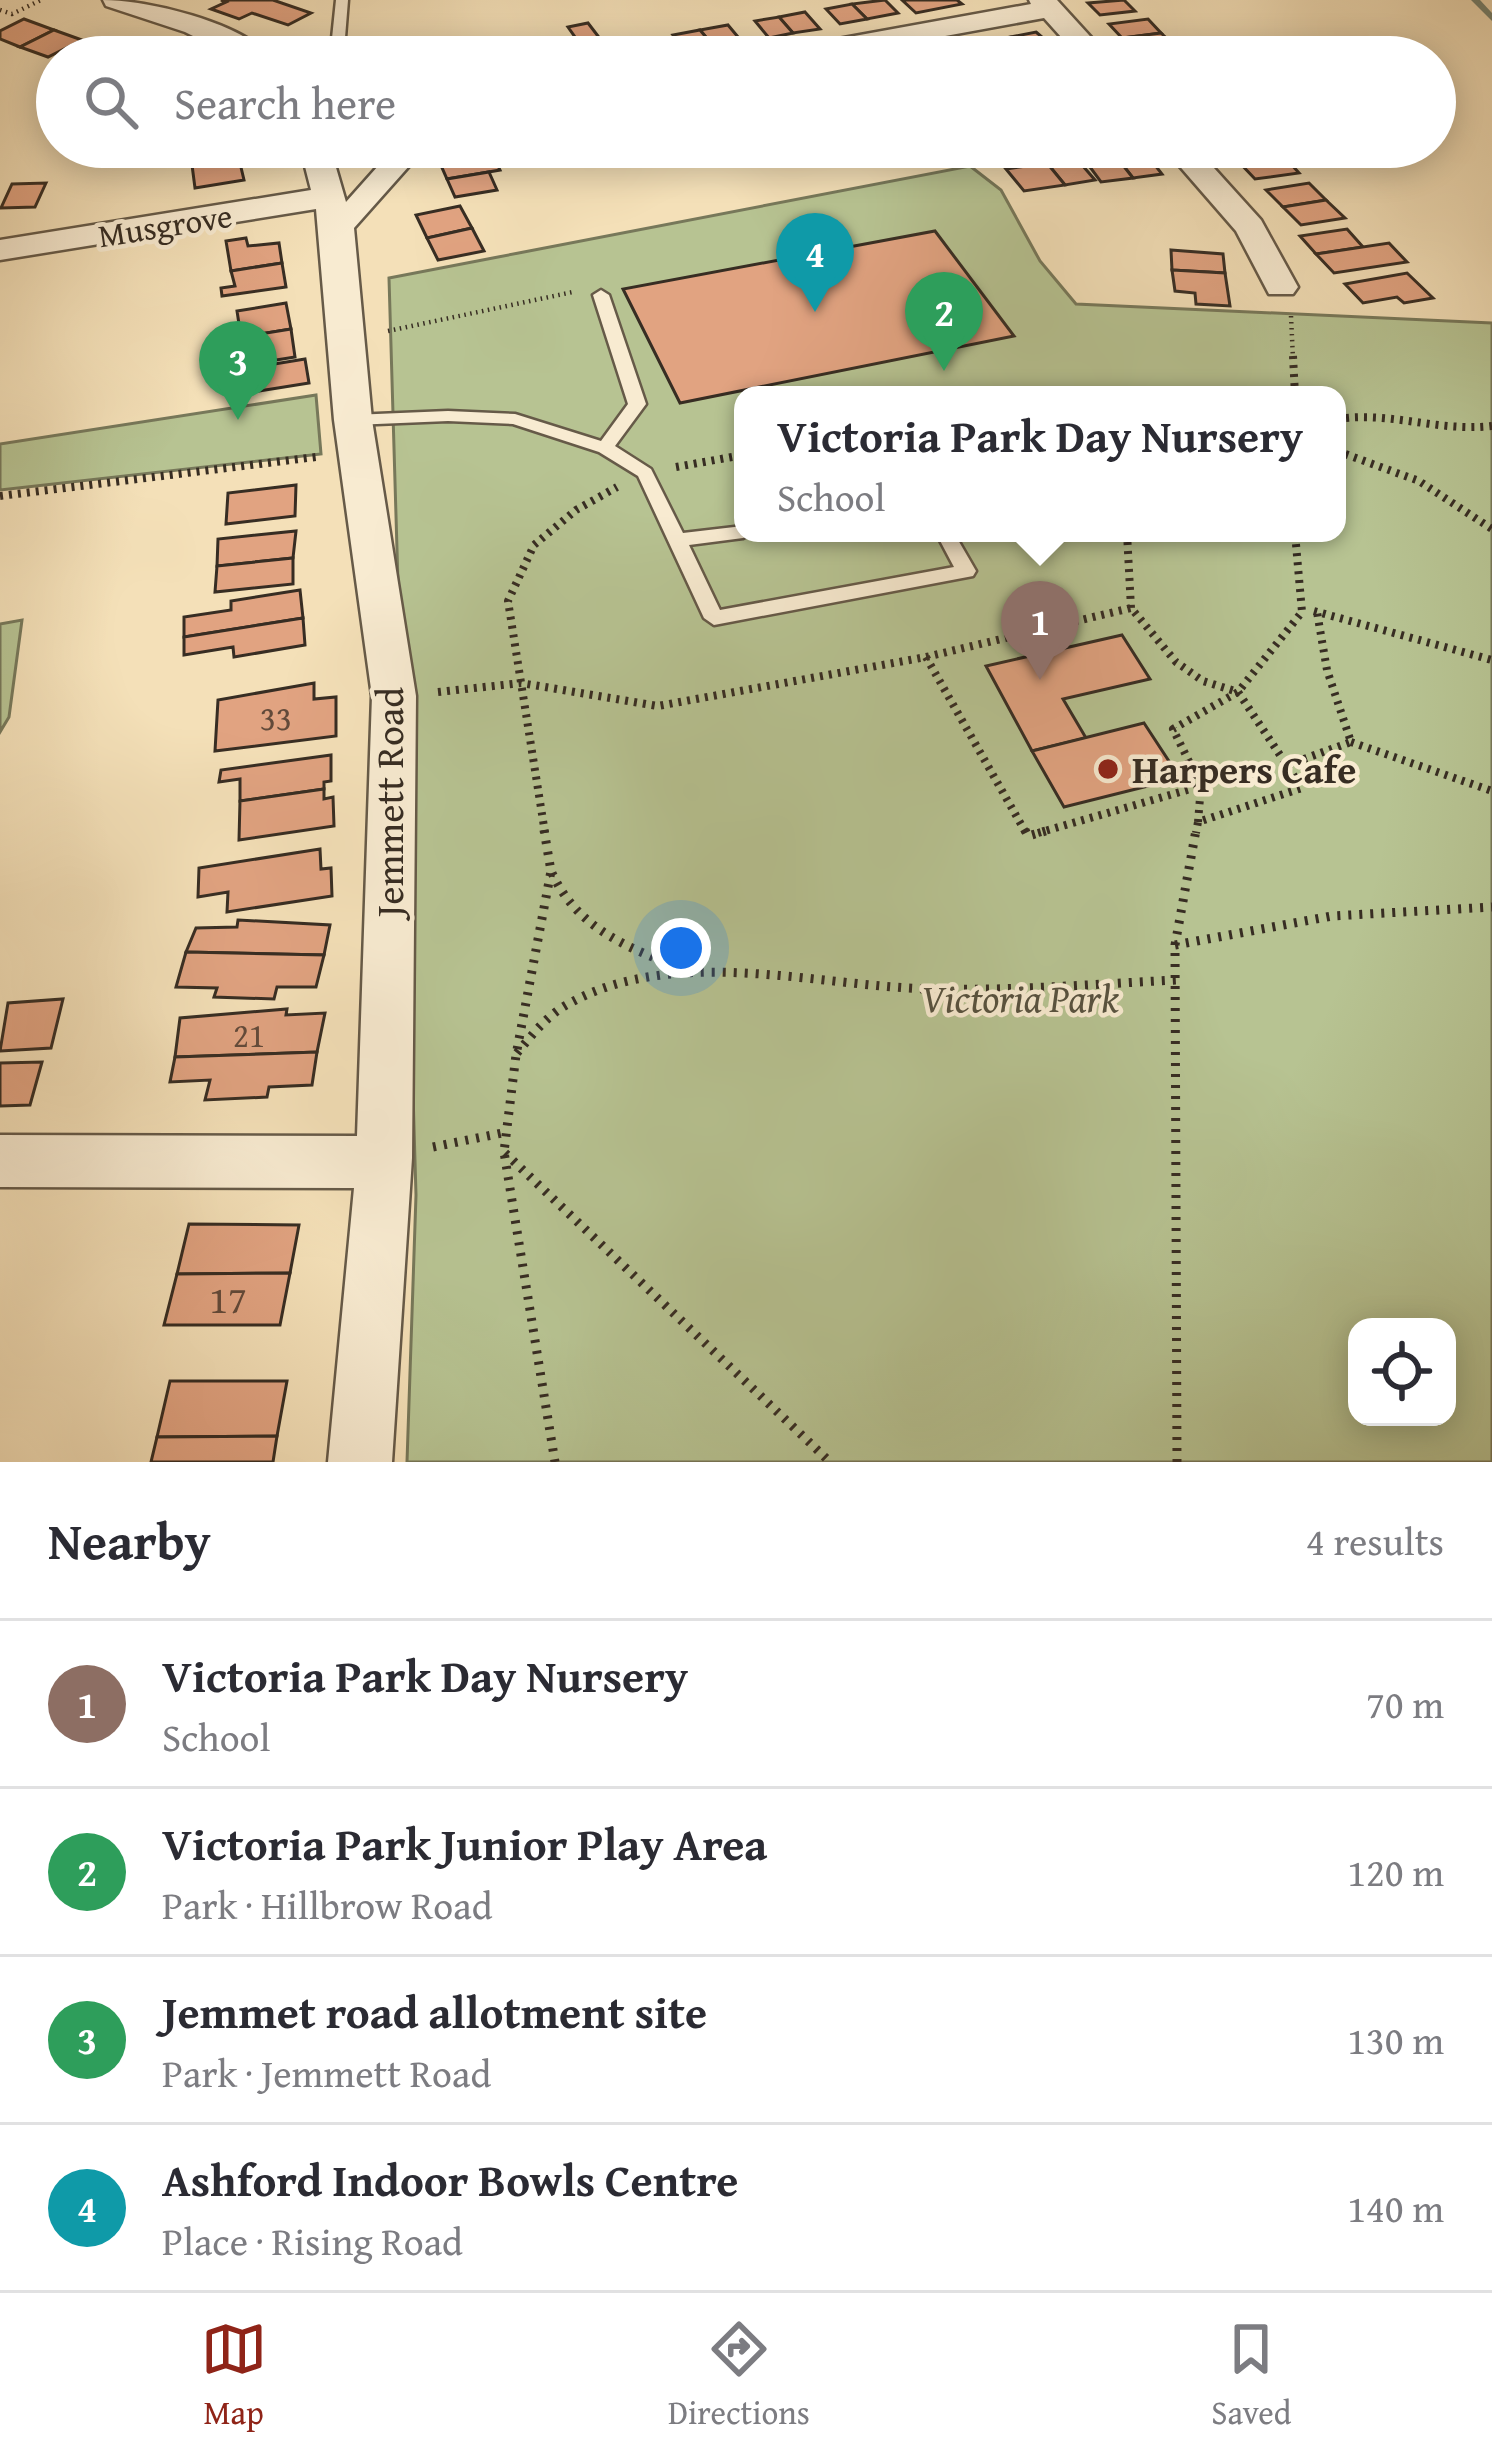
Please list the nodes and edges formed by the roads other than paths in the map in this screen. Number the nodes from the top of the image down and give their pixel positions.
1 (116, 0) edge
2 (342, 0) edge
3 (1046, 4) edge
4 (215, 36) edge
5 (338, 36) edge
6 (887, 36) edge
7 (1076, 36) edge
8 (321, 168) edge
9 (393, 168) edge
10 (1197, 168) edge
11 (333, 211) junction
12 (0, 250) edge
13 (1281, 287) road end
14 (601, 295) road end
15 (356, 436) junction
16 (605, 448) junction
17 (734, 533) edge
18 (680, 540) junction
19 (950, 542) edge
20 (383, 1158) junction
21 (0, 1161) edge
22 (360, 1462) edge

1 - 4 street
2 - 5 lane
3 - 6 street
3 - 7 street
8 - 11 street, Jemmett Road
9 - 11 street
10 - 13 street
11 - 12 street, Musgrove
11 - 15 street, Jemmett Road
14 - 16 lane
15 - 16 lane
15 - 20 street, Jemmett Road
16 - 18 lane
17 - 18 lane
18 - 19 lane
20 - 21 street
20 - 22 street, Jemmett Road

